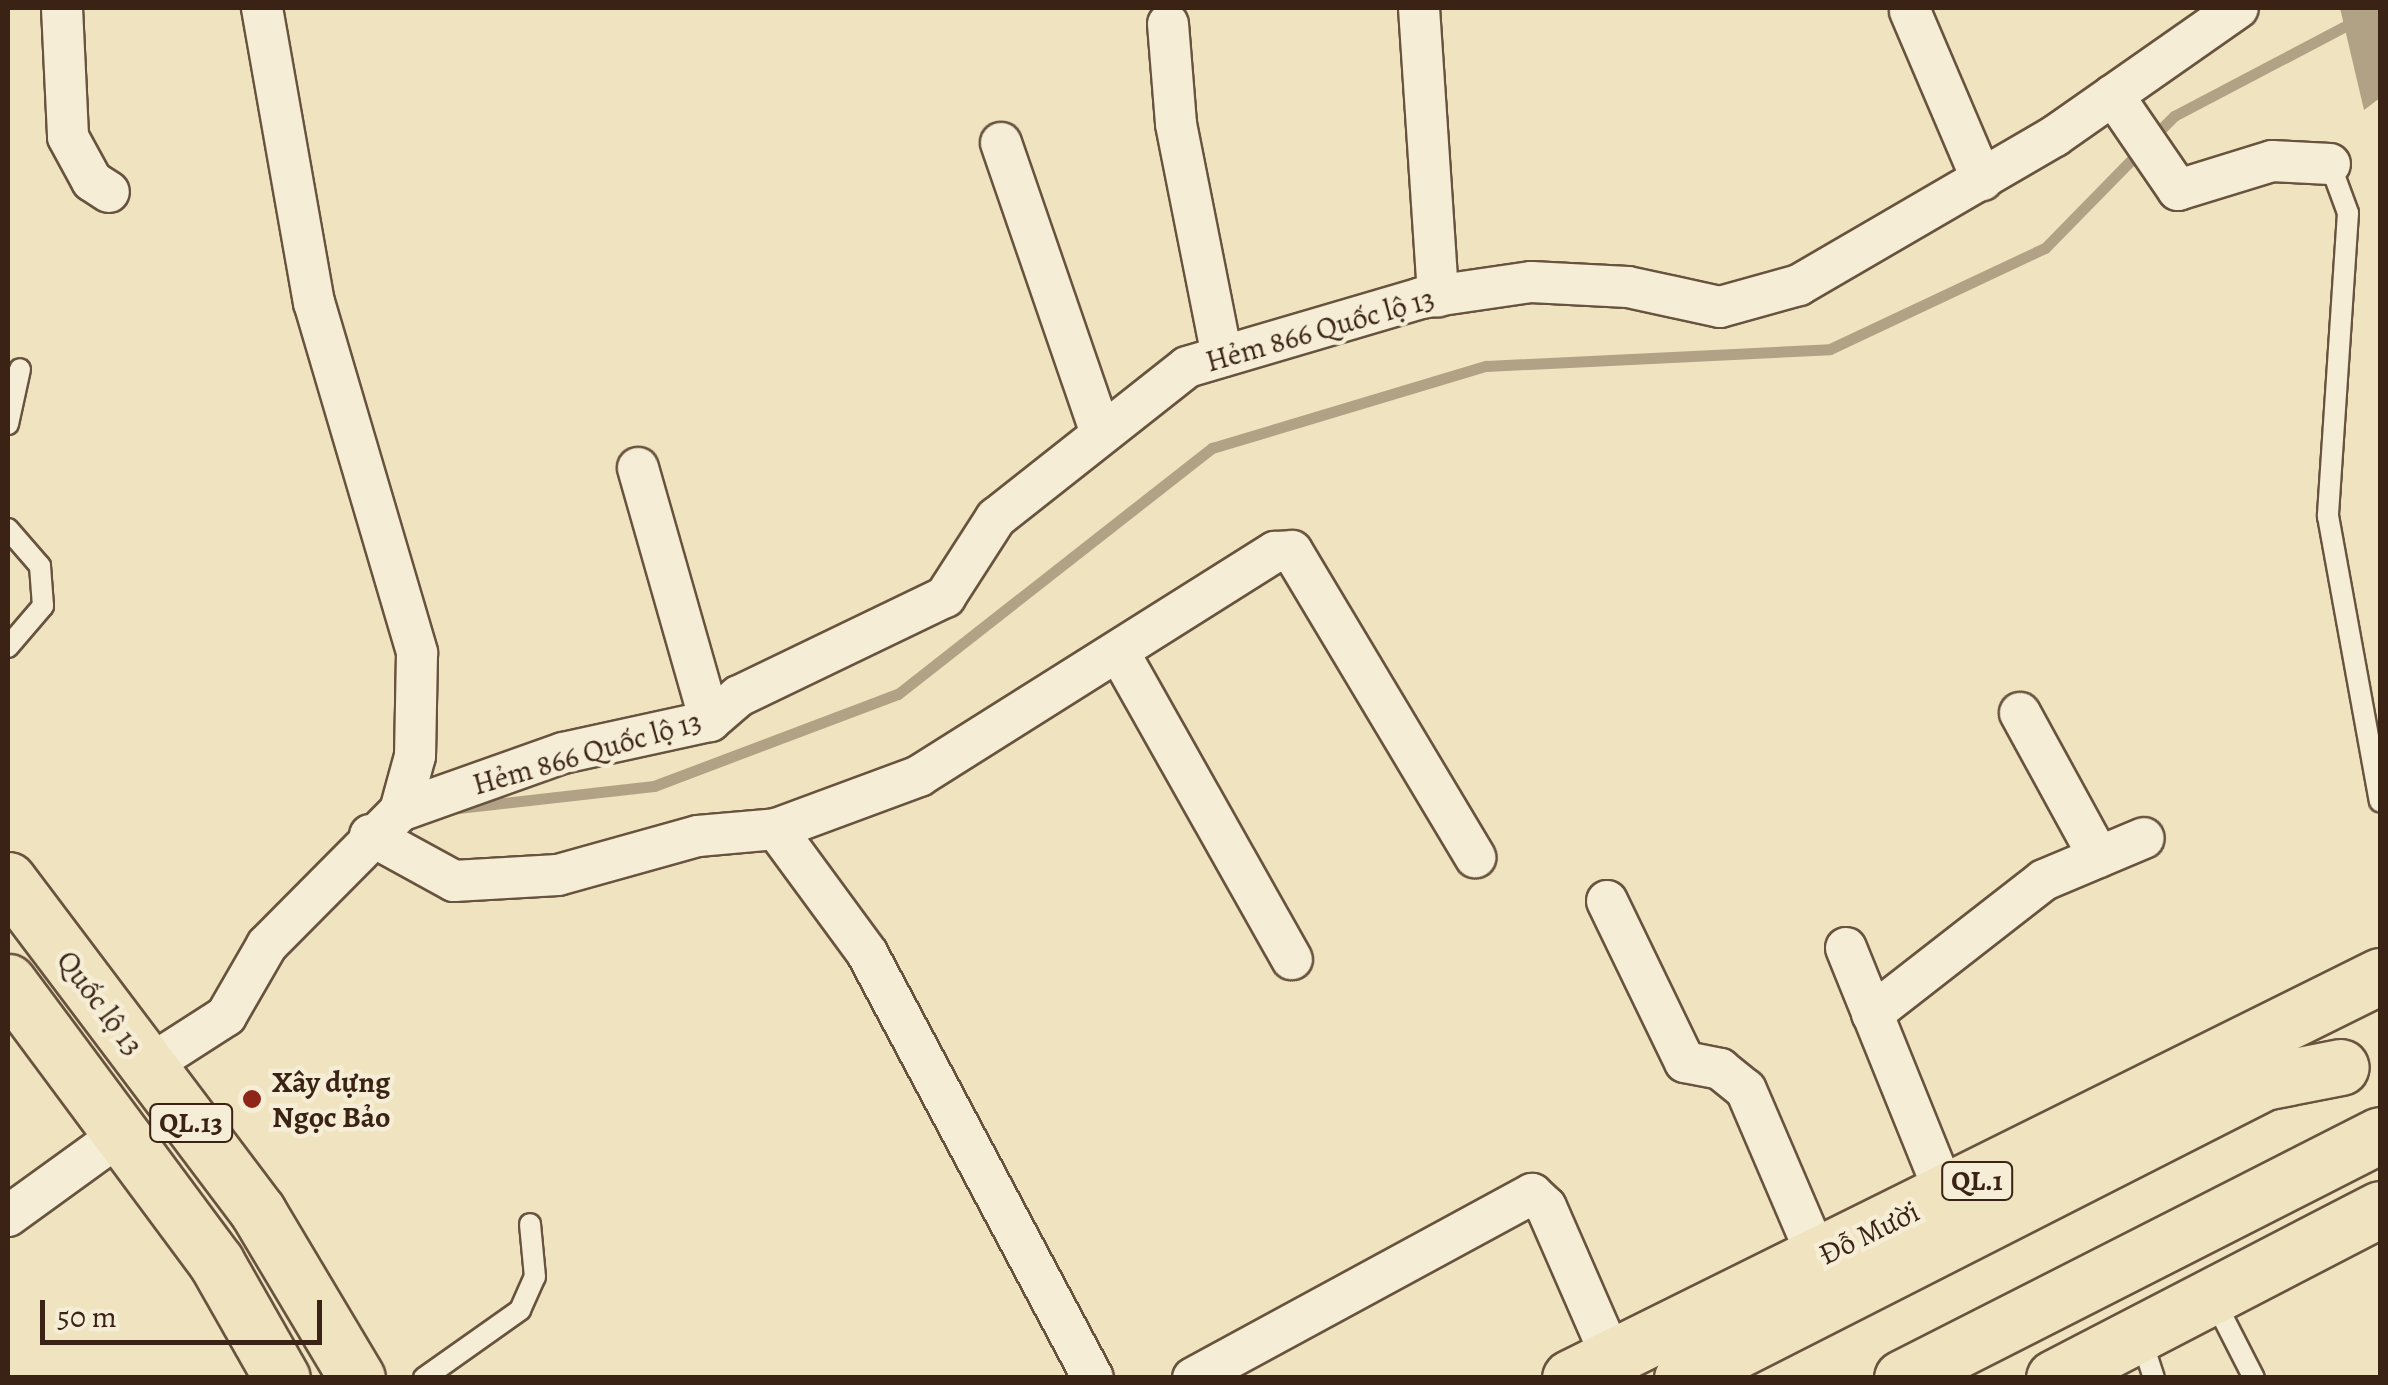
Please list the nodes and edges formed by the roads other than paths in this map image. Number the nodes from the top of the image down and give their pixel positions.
1 (62, 8) edge
2 (262, 8) edge
3 (1418, 8) edge
4 (2238, 8) edge
5 (1910, 11) dead end
6 (1168, 24) dead end
7 (2120, 106) junction
8 (1001, 142) dead end
9 (2330, 164) joint
10 (1982, 180) junction
11 (108, 192) dead end
12 (1438, 296) junction
13 (1222, 357) junction
14 (20, 369) dead end
15 (8, 424) edge
16 (1100, 431) junction
17 (638, 468) dead end
18 (8, 529) edge
19 (8, 647) edge
20 (1120, 656) junction
21 (2020, 713) dead end
22 (710, 721) junction
23 (2380, 801) edge
24 (385, 823) junction
25 (776, 829) junction
26 (2144, 838) dead end
27 (1476, 857) dead end
28 (2100, 857) junction
29 (8, 880) edge
30 (1607, 901) dead end
31 (1846, 948) dead end
32 (1292, 959) dead end
33 (2380, 976) edge
34 (8, 982) edge
35 (1872, 1014) junction
36 (2361, 1056) edge
37 (148, 1066) junction
38 (2380, 1137) edge
39 (126, 1144) junction
40 (1946, 1196) junction
41 (2380, 1210) edge
42 (8, 1216) edge
43 (530, 1224) dead end
44 (1818, 1258) junction
45 (2212, 1296) junction
46 (2147, 1356) edge
47 (1756, 1359) edge
48 (1591, 1368) edge
49 (256, 1378) edge
50 (282, 1378) edge
51 (357, 1378) edge
52 (424, 1378) edge
53 (1093, 1378) edge
54 (1194, 1378) edge
55 (1682, 1378) edge
56 (1902, 1378) edge
57 (1958, 1378) edge
58 (2054, 1378) edge
59 (2254, 1378) edge

1 - 11 street
2 - 24 street
3 - 12 street
4 - 7 street, Hẻm 866 Quốc lộ 13
5 - 10 street
6 - 13 street
7 - 9 street
7 - 10 street, Hẻm 866 Quốc lộ 13
8 - 16 street
9 - 23 lane
10 - 12 street, Hẻm 866 Quốc lộ 13
12 - 13 street, Hẻm 866 Quốc lộ 13
13 - 16 street, Hẻm 866 Quốc lộ 13
14 - 15 lane
16 - 22 street, Hẻm 866 Quốc lộ 13
17 - 22 street
18 - 19 lane
20 - 25 street
20 - 27 street
20 - 32 street
21 - 28 street
22 - 24 street, Hẻm 866 Quốc lộ 13
24 - 25 street
24 - 37 street, Hẻm 866 Quốc lộ 13
25 - 53 street
26 - 28 street
28 - 35 street
29 - 37 highway, Quốc lộ 13 / QL.13
30 - 44 street
31 - 35 street
33 - 36 highway
33 - 40 highway, Đỗ Mười / QL.1
34 - 39 highway, Quốc lộ 13 / QL.13
35 - 40 street
36 - 47 highway, QL.1
37 - 51 highway, Quốc lộ 13 / QL.13
38 - 56 highway
38 - 57 highway
39 - 42 street
39 - 49 highway, Quốc lộ 13 / QL.13
39 - 50 highway, Quốc lộ 13 / QL.13
40 - 44 highway, Đỗ Mười / QL.1
41 - 45 highway
43 - 52 lane
44 - 48 highway, Đỗ Mười / QL.1
45 - 46 highway
45 - 59 lane
46 - 58 highway
47 - 55 highway, QL.1
48 - 54 street

